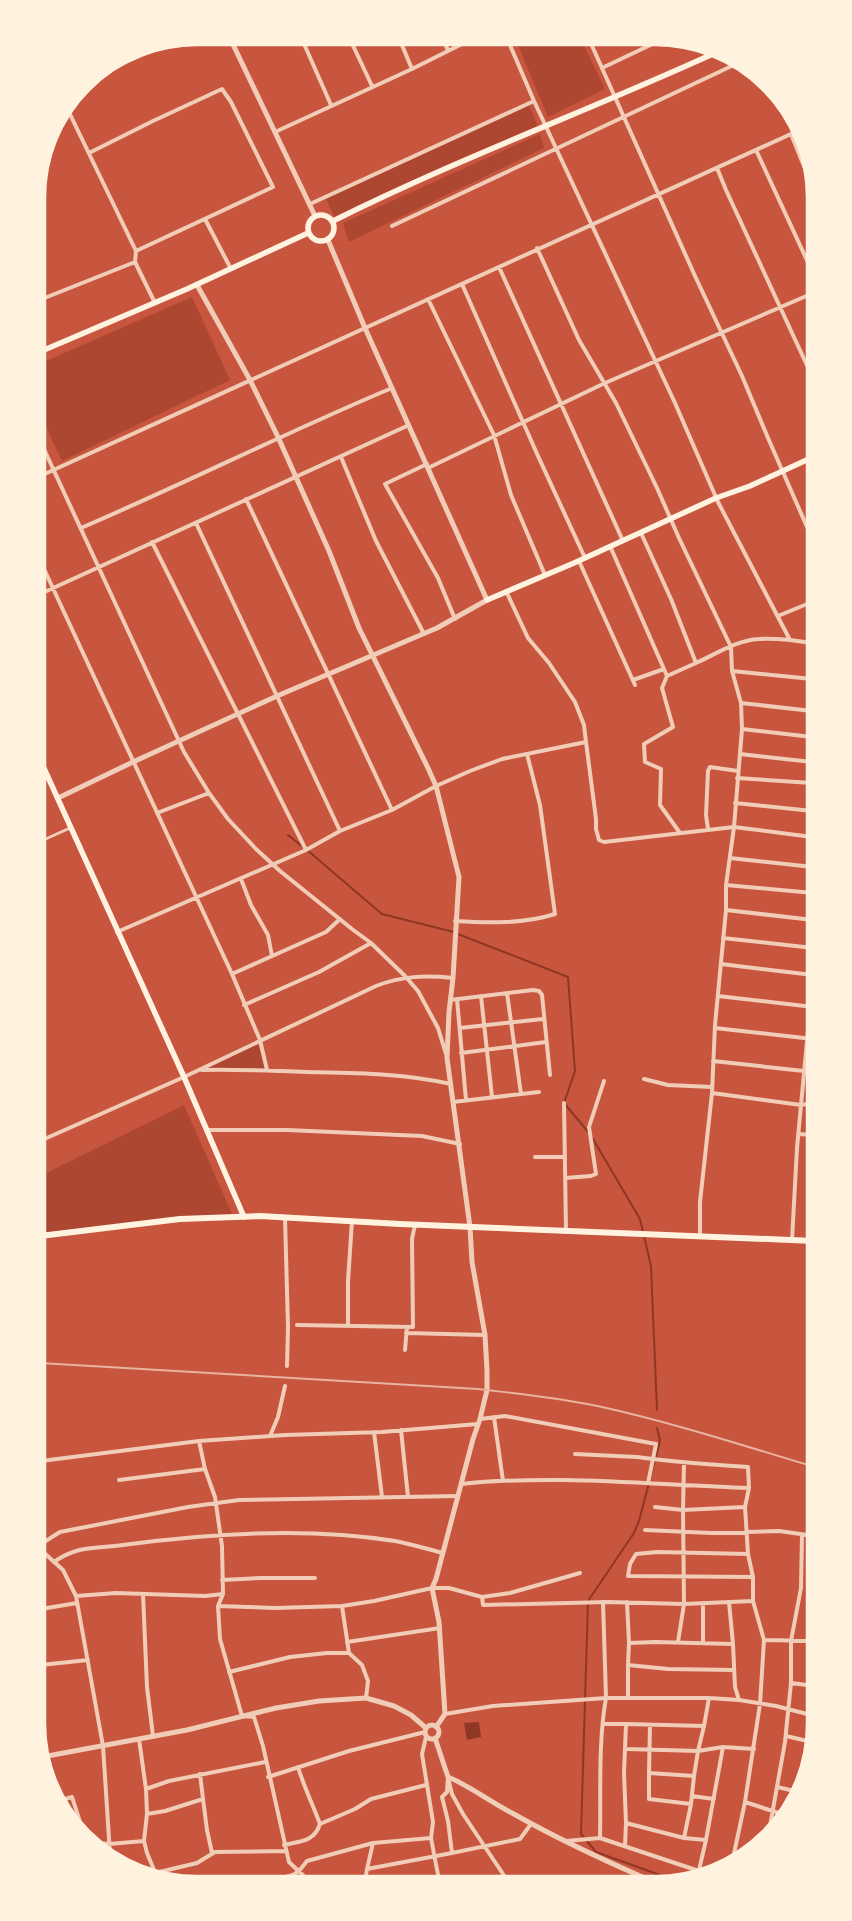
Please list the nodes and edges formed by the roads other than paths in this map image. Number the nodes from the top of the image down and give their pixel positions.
1 (233, 45) edge
2 (305, 45) edge
3 (353, 45) edge
4 (402, 45) edge
5 (446, 45) edge
6 (459, 45) edge
7 (510, 45) edge
8 (592, 45) edge
9 (650, 45) edge
10 (448, 50) junction
11 (710, 56) edge
12 (732, 66) edge
13 (602, 68) junction
14 (412, 69) junction
15 (372, 86) junction
16 (615, 98) junction
17 (534, 101) junction
18 (332, 105) junction
19 (70, 115) edge
20 (623, 116) junction
21 (546, 126) junction
22 (275, 132) junction
23 (791, 134) joint
24 (556, 149) junction
25 (756, 150) junction
26 (89, 154) junction
27 (803, 164) edge
28 (717, 168) junction
29 (659, 193) junction
30 (310, 204) junction
31 (315, 216) junction
32 (205, 219) junction
33 (333, 221) junction
34 (592, 224) junction
35 (392, 226) dead end
36 (308, 233) junction
37 (328, 240) junction
38 (537, 248) junction
39 (136, 250) junction
40 (135, 262) junction
41 (807, 262) edge
42 (499, 267) junction
43 (231, 269) junction
44 (462, 284) junction
45 (197, 285) junction
46 (807, 296) edge
47 (45, 298) edge
48 (428, 299) junction
49 (154, 303) junction
50 (781, 308) junction
51 (365, 328) junction
52 (723, 333) junction
53 (45, 351) edge
54 (655, 362) junction
55 (807, 365) edge
56 (250, 380) junction
57 (605, 384) junction
58 (392, 388) junction
59 (561, 405) junction
60 (524, 422) junction
61 (409, 426) junction
62 (494, 435) junction
63 (278, 437) junction
64 (45, 452) edge
65 (341, 457) junction
66 (807, 460) edge
67 (427, 466) junction
68 (53, 470) junction
69 (782, 471) junction
70 (45, 474) edge
71 (295, 478) junction
72 (716, 498) junction
73 (246, 499) junction
74 (671, 520) junction
75 (196, 523) junction
76 (807, 527) edge
77 (81, 528) junction
78 (641, 533) junction
79 (622, 541) junction
80 (152, 542) junction
81 (610, 546) junction
82 (586, 558) junction
83 (579, 561) junction
84 (98, 568) junction
85 (45, 572) edge
86 (545, 575) junction
87 (52, 588) junction
88 (45, 592) edge
89 (506, 592) junction
90 (487, 600) junction
91 (807, 604) edge
92 (778, 616) junction
93 (455, 619) junction
94 (424, 634) junction
95 (790, 640) junction
96 (807, 642) edge
97 (731, 647) junction
98 (374, 654) junction
99 (696, 663) junction
100 (664, 669) junction
101 (732, 671) junction
102 (328, 675) junction
103 (667, 676) junction
104 (807, 678) edge
105 (633, 680) junction
106 (635, 685) dead end
107 (277, 696) junction
108 (741, 703) junction
109 (807, 710) edge
110 (238, 715) junction
111 (742, 729) junction
112 (807, 736) edge
113 (179, 742) junction
114 (586, 742) junction
115 (527, 754) junction
116 (740, 754) junction
117 (807, 761) edge
118 (133, 762) junction
119 (45, 770) edge
120 (738, 771) junction
121 (737, 778) junction
122 (807, 783) edge
123 (436, 786) junction
124 (209, 793) junction
125 (58, 798) junction
126 (735, 803) junction
127 (392, 810) junction
128 (807, 811) edge
129 (157, 813) junction
130 (734, 827) junction
131 (70, 828) junction
132 (708, 829) junction
133 (340, 831) junction
134 (680, 833) junction
135 (807, 836) edge
136 (45, 839) edge
137 (306, 850) junction
138 (730, 858) junction
139 (273, 865) junction
140 (807, 866) edge
141 (241, 879) junction
142 (726, 885) junction
143 (807, 892) edge
144 (197, 898) junction
145 (726, 910) junction
146 (340, 919) junction
147 (807, 919) edge
148 (455, 922) junction
149 (117, 932) junction
150 (723, 938) junction
151 (371, 943) junction
152 (807, 947) edge
153 (272, 956) junction
154 (721, 964) junction
155 (232, 974) junction
156 (807, 975) edge
157 (406, 977) junction
158 (453, 978) junction
159 (507, 993) junction
160 (481, 996) junction
161 (718, 996) junction
162 (457, 999) junction
163 (450, 1000) junction
164 (244, 1005) junction
165 (807, 1006) edge
166 (543, 1019) junction
167 (511, 1023) junction
168 (485, 1025) junction
169 (460, 1028) junction
170 (715, 1028) junction
171 (807, 1039) joint
172 (260, 1040) junction
173 (546, 1042) junction
174 (514, 1046) junction
175 (487, 1050) junction
176 (462, 1053) junction
177 (447, 1058) junction
178 (713, 1061) junction
179 (199, 1070) junction
180 (267, 1070) junction
181 (804, 1072) junction
182 (550, 1075) dead end
183 (184, 1077) junction
184 (644, 1079) dead end
185 (604, 1081) dead end
186 (451, 1084) junction
187 (712, 1087) junction
188 (539, 1092) dead end
189 (712, 1093) junction
190 (521, 1094) junction
191 (492, 1097) junction
192 (466, 1100) junction
193 (453, 1102) junction
194 (564, 1103) dead end
195 (807, 1104) edge
196 (801, 1105) junction
197 (207, 1130) junction
198 (799, 1134) junction
199 (807, 1135) edge
200 (45, 1139) edge
201 (460, 1144) junction
202 (565, 1156) junction
203 (536, 1157) dead end
204 (565, 1178) junction
205 (244, 1216) junction
206 (285, 1218) junction
207 (352, 1221) junction
208 (415, 1225) junction
209 (470, 1227) junction
210 (566, 1231) junction
211 (45, 1235) edge
212 (700, 1236) junction
213 (792, 1240) junction
214 (807, 1241) edge
215 (297, 1325) dead end
216 (348, 1326) junction
217 (407, 1327) junction
218 (406, 1333) junction
219 (484, 1335) junction
220 (405, 1350) dead end
221 (287, 1366) dead end
222 (285, 1386) dead end
223 (494, 1417) junction
224 (479, 1422) junction
225 (401, 1430) junction
226 (374, 1432) junction
227 (270, 1436) junction
228 (199, 1441) junction
229 (575, 1454) dead end
230 (655, 1459) junction
231 (45, 1460) edge
232 (684, 1463) junction
233 (205, 1469) junction
234 (119, 1480) dead end
235 (503, 1481) junction
236 (650, 1483) junction
237 (461, 1484) junction
238 (684, 1486) junction
239 (749, 1488) junction
240 (458, 1496) junction
241 (382, 1497) junction
242 (408, 1497) junction
243 (216, 1502) junction
244 (745, 1507) junction
245 (655, 1508) dead end
246 (683, 1510) junction
247 (645, 1530) dead end
248 (684, 1532) junction
249 (747, 1532) junction
250 (221, 1534) junction
251 (802, 1535) junction
252 (807, 1535) edge
253 (45, 1541) edge
254 (443, 1553) junction
255 (45, 1554) edge
256 (684, 1554) junction
257 (748, 1554) junction
258 (54, 1562) junction
259 (580, 1573) dead end
260 (684, 1577) junction
261 (753, 1577) junction
262 (315, 1578) dead end
263 (222, 1580) junction
264 (432, 1588) junction
265 (143, 1594) junction
266 (223, 1594) junction
267 (76, 1596) junction
268 (482, 1597) junction
269 (753, 1601) junction
270 (603, 1602) junction
271 (627, 1602) junction
272 (729, 1602) junction
273 (77, 1603) junction
274 (703, 1603) junction
275 (684, 1604) junction
276 (218, 1606) junction
277 (342, 1606) junction
278 (45, 1608) edge
279 (440, 1628) junction
280 (764, 1640) junction
281 (791, 1641) junction
282 (807, 1641) edge
283 (348, 1642) junction
284 (678, 1642) junction
285 (703, 1642) junction
286 (629, 1643) junction
287 (733, 1644) junction
288 (349, 1652) junction
289 (88, 1660) junction
290 (45, 1664) edge
291 (628, 1666) junction
292 (733, 1670) junction
293 (229, 1672) junction
294 (791, 1683) junction
295 (807, 1685) edge
296 (366, 1698) junction
297 (606, 1698) junction
298 (628, 1698) junction
299 (708, 1698) junction
300 (739, 1700) junction
301 (760, 1704) junction
302 (790, 1710) junction
303 (445, 1714) junction
304 (807, 1714) edge
305 (242, 1716) junction
306 (603, 1724) junction
307 (626, 1724) junction
308 (650, 1725) junction
309 (704, 1726) junction
310 (436, 1727) junction
311 (426, 1732) junction
312 (153, 1736) junction
313 (786, 1736) junction
314 (435, 1738) junction
315 (139, 1739) junction
316 (806, 1741) edge
317 (103, 1746) junction
318 (724, 1747) junction
319 (754, 1748) junction
320 (627, 1749) junction
321 (651, 1750) junction
322 (698, 1751) junction
323 (48, 1755) edge
324 (265, 1762) junction
325 (298, 1767) junction
326 (200, 1774) junction
327 (649, 1774) junction
328 (268, 1776) junction
329 (694, 1776) junction
330 (448, 1777) junction
331 (426, 1785) junction
332 (777, 1787) junction
333 (146, 1789) junction
334 (791, 1790) edge
335 (692, 1796) junction
336 (64, 1799) edge
337 (203, 1799) junction
338 (714, 1799) junction
339 (745, 1802) junction
340 (691, 1804) junction
341 (772, 1812) junction
342 (777, 1813) edge
343 (146, 1814) junction
344 (80, 1820) edge
345 (770, 1822) edge
346 (626, 1823) junction
347 (320, 1824) junction
348 (532, 1824) junction
349 (431, 1838) junction
350 (600, 1838) junction
351 (684, 1838) junction
352 (706, 1840) junction
353 (144, 1841) junction
354 (564, 1841) junction
355 (103, 1843) edge
356 (373, 1843) junction
357 (109, 1844) junction
358 (284, 1845) junction
359 (625, 1846) junction
360 (484, 1847) junction
361 (109, 1848) edge
362 (286, 1851) junction
363 (452, 1852) junction
364 (212, 1853) junction
365 (734, 1854) edge
366 (434, 1857) junction
367 (152, 1869) edge
368 (367, 1869) junction
369 (698, 1870) edge
370 (699, 1870) edge
371 (299, 1871) junction
372 (164, 1872) edge
373 (289, 1876) edge
374 (304, 1876) edge
375 (366, 1876) edge
376 (438, 1876) edge
377 (504, 1876) edge
378 (641, 1876) edge

1 - 22 street
2 - 18 street
3 - 15 street
4 - 14 street
5 - 10 street
6 - 10 street
7 - 17 street
8 - 13 street
9 - 13 street
10 - 14 street
11 - 16 main road
12 - 20 street
13 - 16 street
14 - 15 street
15 - 18 street
16 - 20 street
16 - 21 main road
17 - 21 street
17 - 30 street
18 - 22 street
19 - 26 street
20 - 24 street
20 - 29 street
21 - 24 street
21 - 33 main road
22 - 30 street
23 - 25 street
23 - 27 street
24 - 34 street
24 - 35 street
25 - 28 street
25 - 41 street
26 - 32 street
26 - 39 street
28 - 29 street
28 - 50 street
29 - 34 street
29 - 52 street
30 - 31 street
31 - 33 main road
31 - 36 main road
32 - 39 street
32 - 43 street
33 - 37 main road
34 - 38 street
34 - 54 street
36 - 37 main road
36 - 43 main road
37 - 51 street
38 - 42 street
38 - 57 street
39 - 40 street
40 - 47 street
40 - 49 street
42 - 44 street
42 - 59 street
43 - 45 main road
44 - 48 street
44 - 60 street
45 - 49 main road
45 - 56 street
46 - 50 street
48 - 51 street
48 - 62 street
49 - 53 main road
50 - 52 street
50 - 55 street
51 - 56 street
51 - 58 street
52 - 54 street
52 - 69 street
54 - 57 street
54 - 72 street
56 - 63 street
56 - 68 street
57 - 59 street
57 - 74 street
58 - 61 street
58 - 63 street
59 - 60 street
59 - 79 street
60 - 62 street
60 - 82 street
61 - 65 street
61 - 67 street
62 - 67 street
62 - 86 street
63 - 71 street
63 - 77 street
64 - 68 street
65 - 71 street
65 - 94 street
66 - 69 main road
67 - 90 street
67 - 93 street
68 - 70 street
68 - 77 street
69 - 72 main road
69 - 76 street
71 - 73 street
71 - 98 street
72 - 74 main road
72 - 92 street
73 - 75 street
73 - 102 street
74 - 78 main road
74 - 97 street
75 - 80 street
75 - 107 street
77 - 84 street
78 - 79 main road
78 - 99 street
79 - 81 main road
80 - 84 street
80 - 110 street
81 - 82 main road
81 - 100 street
82 - 83 main road
83 - 86 main road
83 - 105 street
84 - 87 street
84 - 113 street
85 - 87 street
86 - 89 main road
87 - 88 street
87 - 118 street
89 - 90 main road
89 - 114 street
90 - 93 street
91 - 92 street
92 - 95 street
93 - 94 street
94 - 98 street
95 - 96 street
95 - 97 street
97 - 99 street
97 - 101 street
98 - 102 street
98 - 123 street
99 - 103 street
100 - 103 street
100 - 105 street
101 - 104 street
101 - 108 street
102 - 107 street
102 - 127 street
103 - 134 street
105 - 106 street
107 - 110 street
107 - 133 street
108 - 109 street
108 - 111 street
110 - 113 street
110 - 137 street
111 - 112 street
111 - 116 street
113 - 118 street
113 - 124 street
114 - 115 street
114 - 134 street
115 - 123 street
115 - 148 street
116 - 117 street
116 - 120 street
118 - 125 street
118 - 129 street
119 - 125 main road
120 - 121 street
120 - 132 street
121 - 122 street
121 - 126 street
123 - 127 street
123 - 148 street
124 - 129 street
124 - 139 street
125 - 131 main road
126 - 128 street
126 - 130 street
127 - 133 street
129 - 144 street
130 - 132 street
130 - 135 street
130 - 138 street
131 - 136 street
131 - 149 main road
132 - 134 street
133 - 137 street
137 - 139 street
138 - 140 street
138 - 142 street
139 - 141 street
139 - 146 street
141 - 144 street
141 - 153 street
142 - 143 street
142 - 145 street
144 - 149 street
144 - 155 street
145 - 147 street
145 - 150 street
146 - 151 street
146 - 153 street
148 - 158 street
149 - 183 main road
150 - 152 street
150 - 154 street
151 - 157 street
151 - 164 street
153 - 155 street
154 - 156 street
154 - 161 street
155 - 164 street
157 - 158 street
157 - 172 street
157 - 177 street
158 - 163 street
159 - 160 street
159 - 166 street
159 - 167 street
160 - 162 street
160 - 168 street
161 - 165 street
161 - 170 street
162 - 163 street
162 - 169 street
163 - 177 street
164 - 172 street
166 - 167 street
166 - 173 street
167 - 168 street
167 - 174 street
168 - 169 street
168 - 175 street
169 - 176 street
170 - 171 street
170 - 178 street
171 - 181 street
172 - 179 street
172 - 180 street
173 - 174 street
173 - 182 street
174 - 175 street
174 - 190 street
175 - 176 street
175 - 191 street
176 - 192 street
177 - 186 street
178 - 181 street
178 - 187 street
179 - 180 street
179 - 183 street
180 - 186 street
181 - 196 street
183 - 197 main road
183 - 200 street
184 - 187 street
185 - 204 street
186 - 193 street
187 - 189 street
188 - 190 street
189 - 196 street
189 - 212 street
190 - 191 street
191 - 192 street
192 - 193 street
193 - 201 street
194 - 202 street
195 - 196 street
196 - 198 street
197 - 201 street
197 - 205 main road
198 - 199 street
198 - 213 street
201 - 209 street
202 - 203 street
202 - 204 street
204 - 210 street
205 - 206 main road
205 - 211 main road
206 - 207 main road
206 - 221 street
207 - 208 main road
207 - 216 street
208 - 209 main road
208 - 217 street
209 - 210 main road
209 - 219 street
210 - 212 main road
212 - 213 main road
213 - 214 main road
215 - 216 street
216 - 217 street
217 - 218 street
218 - 219 street
218 - 220 street
219 - 224 street
222 - 227 street
223 - 224 street
223 - 230 street
223 - 235 street
224 - 225 street
224 - 237 street
225 - 226 street
225 - 242 street
226 - 227 street
226 - 241 street
227 - 228 street
228 - 231 street
228 - 233 street
229 - 230 street
230 - 232 street
230 - 236 street
232 - 238 street
232 - 239 street
233 - 234 street
233 - 243 street
235 - 236 street
235 - 237 street
236 - 238 street
237 - 240 street
238 - 239 street
238 - 246 street
239 - 244 street
240 - 242 street
240 - 254 street
241 - 242 street
241 - 243 street
243 - 250 street
243 - 253 street
244 - 246 street
244 - 249 street
245 - 246 street
246 - 248 street
247 - 248 street
248 - 249 street
248 - 256 street
249 - 251 street
249 - 257 street
250 - 254 street
250 - 258 street
250 - 263 street
251 - 252 street
251 - 281 street
254 - 264 street
255 - 258 street
256 - 257 street
256 - 260 street
256 - 260 street
257 - 261 street
258 - 267 street
259 - 268 street
260 - 261 street
260 - 275 street
261 - 269 street
262 - 263 street
263 - 266 street
264 - 268 street
264 - 277 street
264 - 279 street
265 - 266 street
265 - 267 street
265 - 312 street
266 - 276 street
267 - 273 street
268 - 270 street
269 - 272 street
269 - 280 street
270 - 271 street
270 - 297 street
271 - 275 street
271 - 286 street
272 - 274 street
272 - 287 street
273 - 278 street
273 - 289 street
274 - 275 street
274 - 285 street
275 - 284 street
276 - 277 street
276 - 293 street
277 - 283 street
279 - 283 street
279 - 303 street
280 - 281 street
280 - 301 street
281 - 282 street
281 - 294 street
283 - 288 street
284 - 285 street
284 - 286 street
285 - 287 street
286 - 291 street
287 - 292 street
288 - 293 street
288 - 296 street
289 - 290 street
289 - 317 street
291 - 292 street
291 - 298 street
292 - 300 street
293 - 305 street
294 - 295 street
294 - 302 street
296 - 305 street
296 - 311 street
297 - 298 street
297 - 303 street
297 - 306 street
298 - 299 street
299 - 300 street
299 - 309 street
300 - 301 street
301 - 302 street
301 - 319 street
302 - 304 street
302 - 313 street
303 - 310 street
305 - 312 street
305 - 324 street
306 - 307 street
306 - 350 street
307 - 308 street
307 - 320 street
308 - 309 street
308 - 321 street
309 - 322 street
310 - 311 street
310 - 314 street
311 - 314 street
311 - 325 street
311 - 331 street
312 - 315 street
313 - 316 street
313 - 332 street
314 - 330 street
315 - 317 street
315 - 333 street
317 - 323 street
317 - 357 street
318 - 319 street
318 - 322 street
318 - 338 street
319 - 339 street
320 - 321 street
320 - 346 street
321 - 322 street
321 - 327 street
322 - 329 street
324 - 326 street
324 - 328 street
325 - 328 street
325 - 347 street
326 - 333 street
326 - 337 street
327 - 329 street
327 - 340 street
328 - 358 street
329 - 335 street
330 - 348 street
330 - 360 street
330 - 363 street
331 - 347 street
331 - 349 street
332 - 334 street
332 - 341 street
333 - 343 street
335 - 338 street
335 - 340 street
336 - 344 street
337 - 343 street
337 - 364 street
338 - 352 street
339 - 341 street
339 - 365 street
340 - 351 street
341 - 342 street
341 - 345 street
343 - 353 street
346 - 351 street
346 - 359 street
347 - 358 street
348 - 354 street
348 - 360 street
349 - 356 street
349 - 366 street
350 - 354 street
350 - 359 street
351 - 352 street
352 - 370 street
353 - 357 street
353 - 367 street
354 - 378 street
355 - 357 street
356 - 368 street
356 - 371 street
357 - 361 street
358 - 362 street
359 - 369 street
360 - 363 street
360 - 377 street
362 - 364 street
362 - 371 street
363 - 366 street
364 - 372 street
366 - 368 street
366 - 376 street
368 - 375 street
371 - 373 street
371 - 374 street

